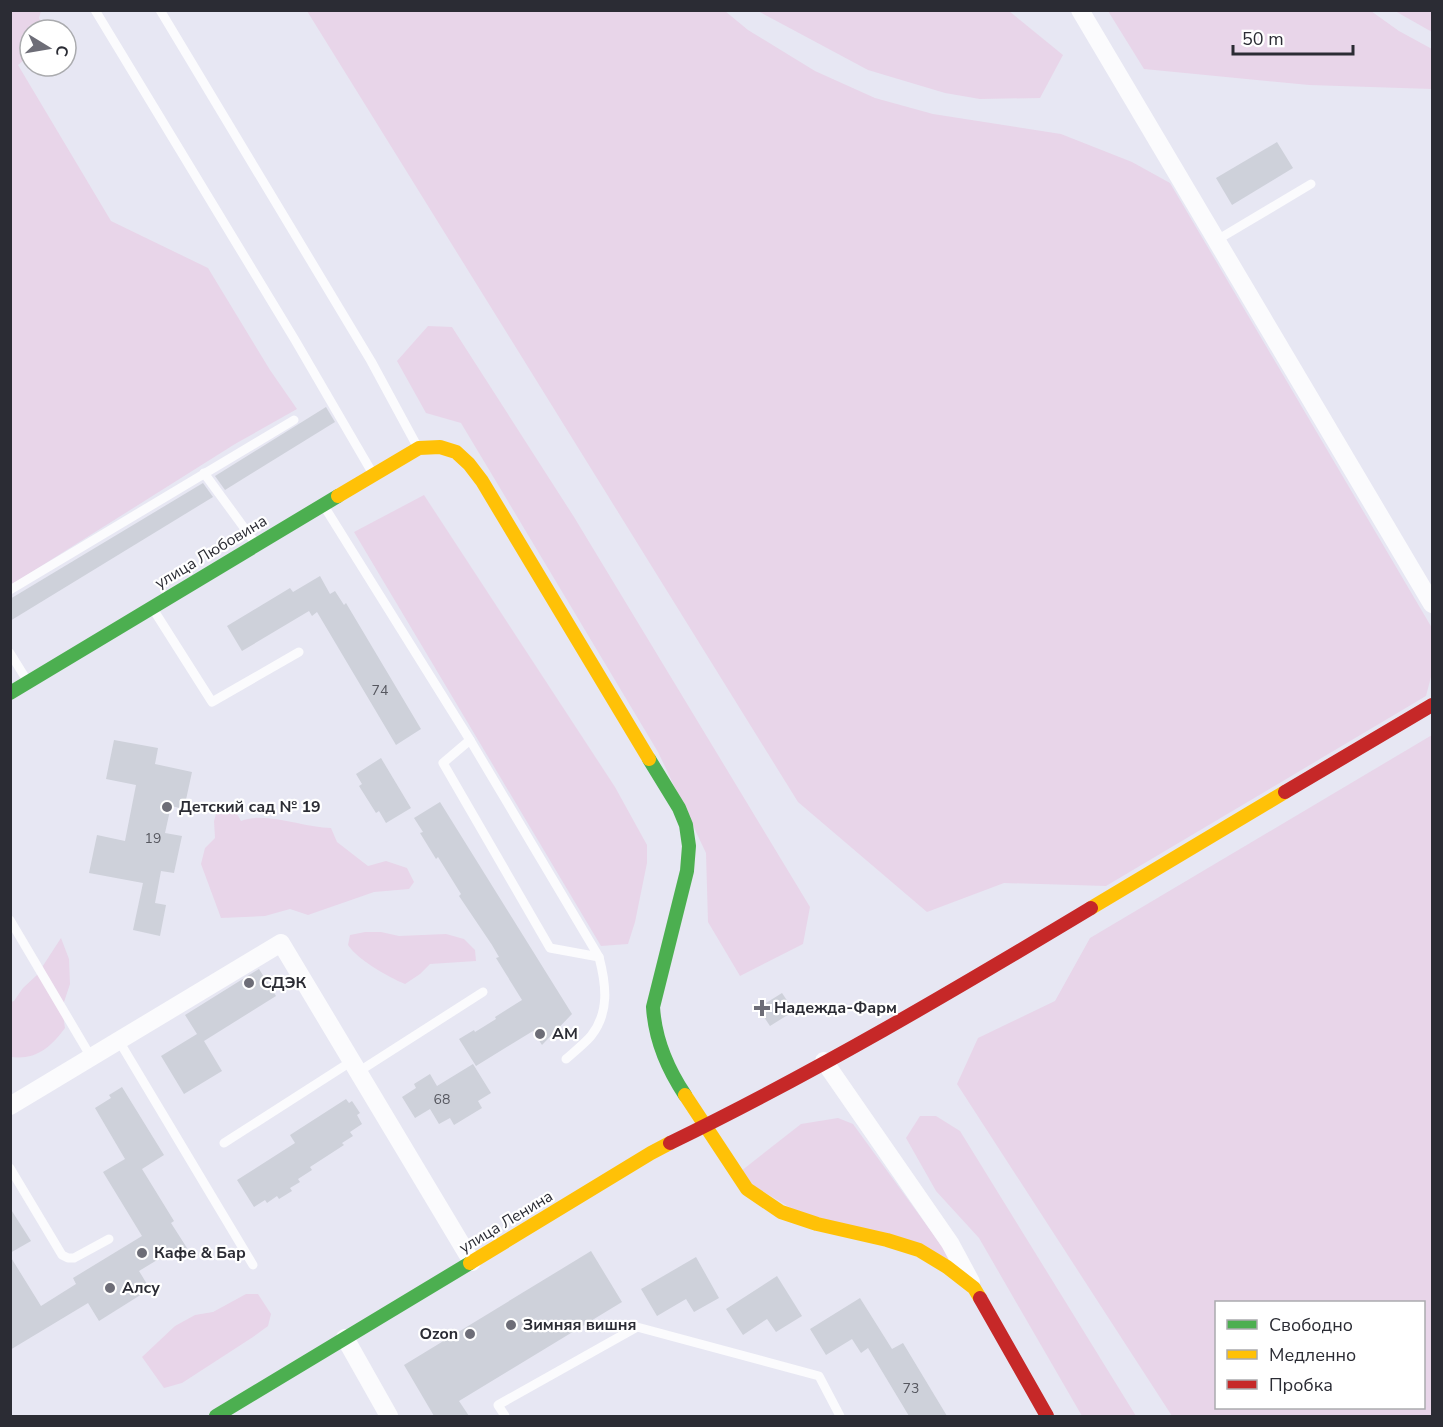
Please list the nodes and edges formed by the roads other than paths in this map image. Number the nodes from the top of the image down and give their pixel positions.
1 (95, 10) edge
2 (160, 10) edge
3 (1080, 10) edge
4 (1311, 184) dead end
5 (1217, 240) junction
6 (294, 420) dead end
7 (425, 447) junction
8 (204, 473) junction
9 (373, 474) junction
10 (322, 504) junction
11 (256, 544) junction
12 (10, 590) edge
13 (1432, 604) edge
14 (152, 608) junction
15 (299, 652) dead end
16 (10, 653) edge
17 (28, 683) junction
18 (10, 693) edge
19 (1432, 705) edge
20 (470, 741) junction
21 (10, 920) edge
22 (599, 957) junction
23 (483, 992) dead end
24 (119, 1041) junction
25 (91, 1058) junction
26 (566, 1059) dead end
27 (821, 1063) junction
28 (355, 1067) junction
29 (10, 1106) edge
30 (705, 1127) junction
31 (224, 1143) dead end
32 (10, 1168) edge
33 (109, 1239) dead end
34 (472, 1262) junction
35 (253, 1265) dead end
36 (974, 1288) junction
37 (345, 1338) junction
38 (216, 1416) edge
39 (389, 1416) edge
40 (505, 1416) edge
41 (840, 1416) edge
42 (1047, 1416) edge

1 - 9 lane
2 - 7 lane
3 - 5 street
4 - 5 lane
5 - 13 street
6 - 8 lane
7 - 9 street, улица Любовина
7 - 30 street
8 - 11 lane
8 - 12 lane
9 - 10 street, улица Любовина
10 - 11 street, улица Любовина
10 - 20 lane
11 - 14 street, улица Любовина
14 - 15 lane
14 - 17 street, улица Любовина
16 - 17 lane
17 - 18 street, улица Любовина
19 - 27 street, улица Ленина
20 - 22 lane
20 - 22 lane
21 - 25 lane
22 - 26 lane
23 - 28 lane
24 - 25 street
24 - 28 street
24 - 35 lane
25 - 29 street
27 - 30 street, улица Ленина
27 - 36 street
28 - 31 lane
28 - 34 street
30 - 34 street, улица Ленина
30 - 36 street
32 - 33 lane
34 - 37 street, улица Ленина
36 - 42 street
37 - 38 street, улица Ленина
37 - 39 street
40 - 41 lane

